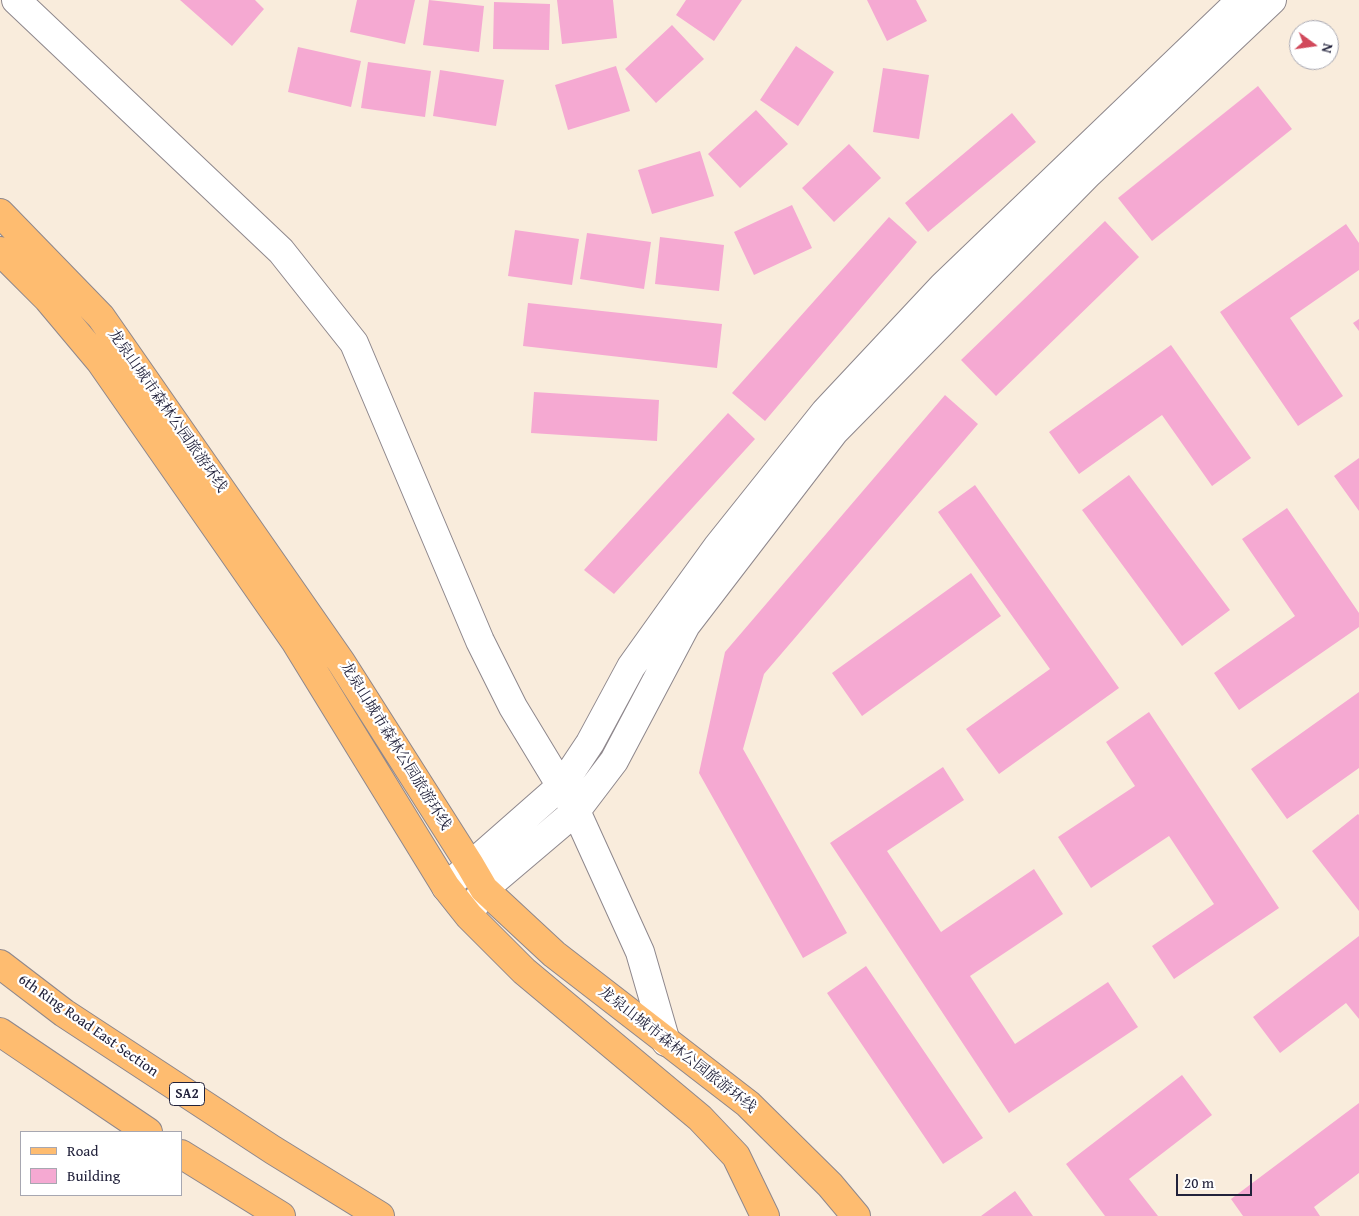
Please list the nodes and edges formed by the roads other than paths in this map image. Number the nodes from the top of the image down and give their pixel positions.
1 (16, 0) edge
2 (1241, 0) edge
3 (1272, 0) edge
4 (0, 213) edge
5 (0, 251) edge
6 (562, 785) junction
7 (576, 811) junction
8 (470, 865) junction
9 (446, 887) junction
10 (484, 889) junction
11 (469, 916) junction
12 (0, 964) edge
13 (0, 1032) edge
14 (666, 1042) junction
15 (147, 1131) edge
16 (182, 1155) edge
17 (281, 1216) edge
18 (380, 1216) edge
19 (765, 1216) edge
20 (856, 1216) edge

1 - 6 street
2 - 6 street
3 - 7 street
4 - 8 main road, 龙泉山城市森林公园旅游环线
5 - 9 main road, 龙泉山城市森林公园旅游环线
6 - 7 street
6 - 8 street
7 - 10 street
7 - 14 street
8 - 9 street
8 - 10 main road, 龙泉山城市森林公园旅游环线
9 - 11 main road, 龙泉山城市森林公园旅游环线
10 - 11 street
10 - 14 main road, 龙泉山城市森林公园旅游环线
11 - 19 main road, 龙泉山城市森林公园旅游环线
12 - 18 main road, 6th Ring Road East Section / SA2
13 - 15 main road
14 - 20 main road, 龙泉山城市森林公园旅游环线
16 - 17 main road

